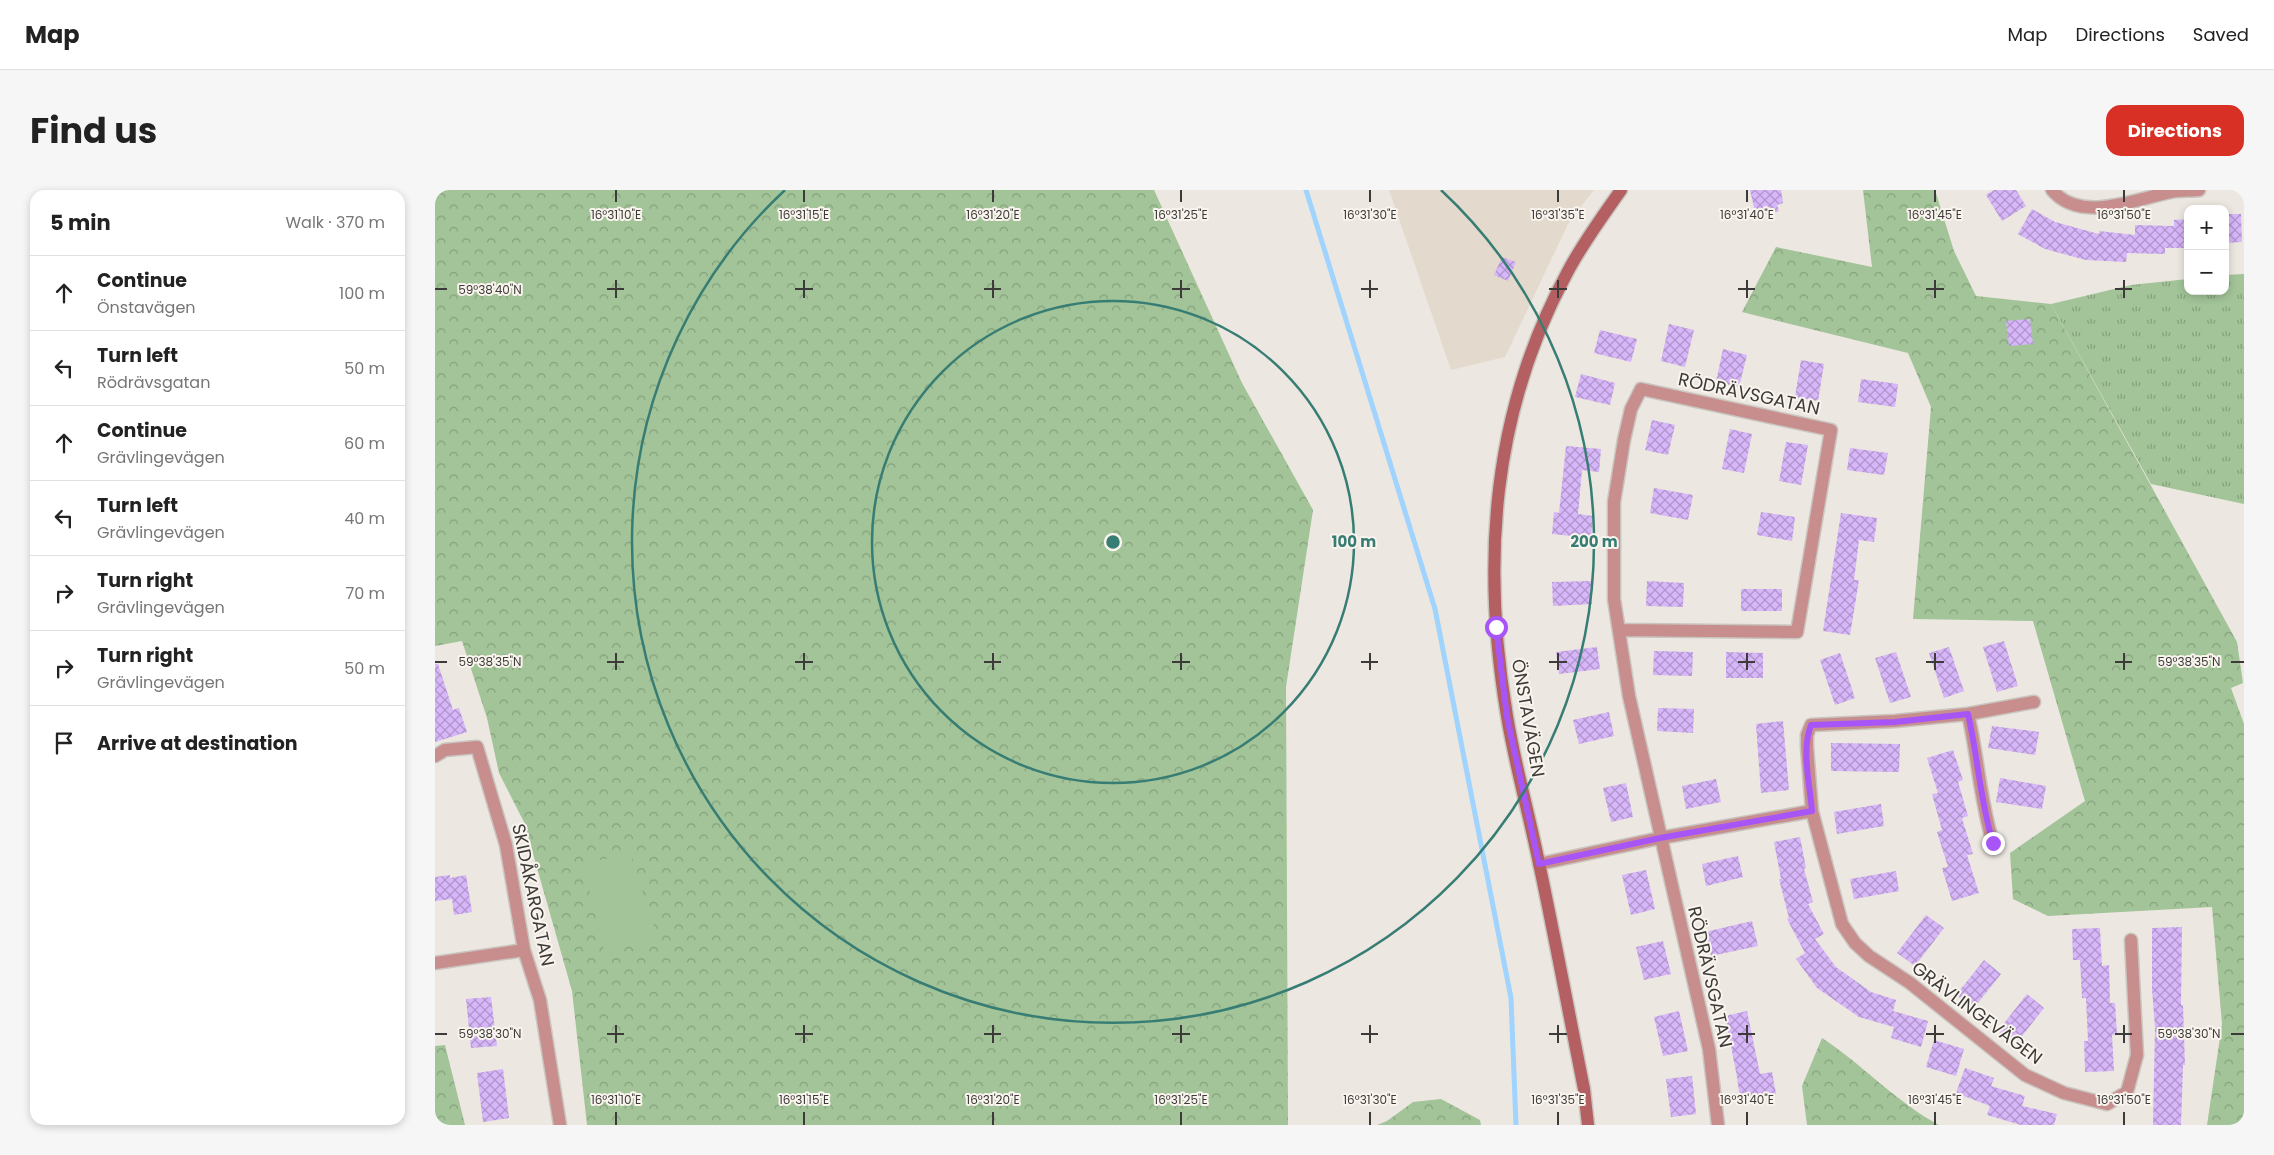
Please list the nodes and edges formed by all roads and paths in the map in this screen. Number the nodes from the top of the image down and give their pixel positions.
1 (1621, 190) edge
2 (2052, 190) edge
3 (2199, 190) edge
4 (2174, 191) edge
5 (1619, 630) junction
6 (2034, 702) dead end
7 (1968, 714) junction
8 (435, 756) edge
9 (1812, 811) junction
10 (1660, 838) junction
11 (1993, 843) dead end
12 (1539, 864) junction
13 (2131, 940) dead end
14 (524, 950) junction
15 (435, 963) edge
16 (560, 1125) edge
17 (1588, 1125) edge
18 (1718, 1125) edge

1 - 12 street, ÖNSTAVÄGEN
2 - 4 street
3 - 4 street
5 - 5 street, RÖDRÄVSGATAN
5 - 10 street, RÖDRÄVSGATAN
6 - 7 street, GRÄVLINGEVÄGEN
7 - 9 street, GRÄVLINGEVÄGEN
7 - 11 street
8 - 14 street, SKIDÅKARGATAN
9 - 10 street
9 - 13 street, GRÄVLINGEVÄGEN
10 - 12 street
10 - 18 street, RÖDRÄVSGATAN
12 - 17 street, ÖNSTAVÄGEN
14 - 15 street
14 - 16 street, SKIDÅKARGATAN

